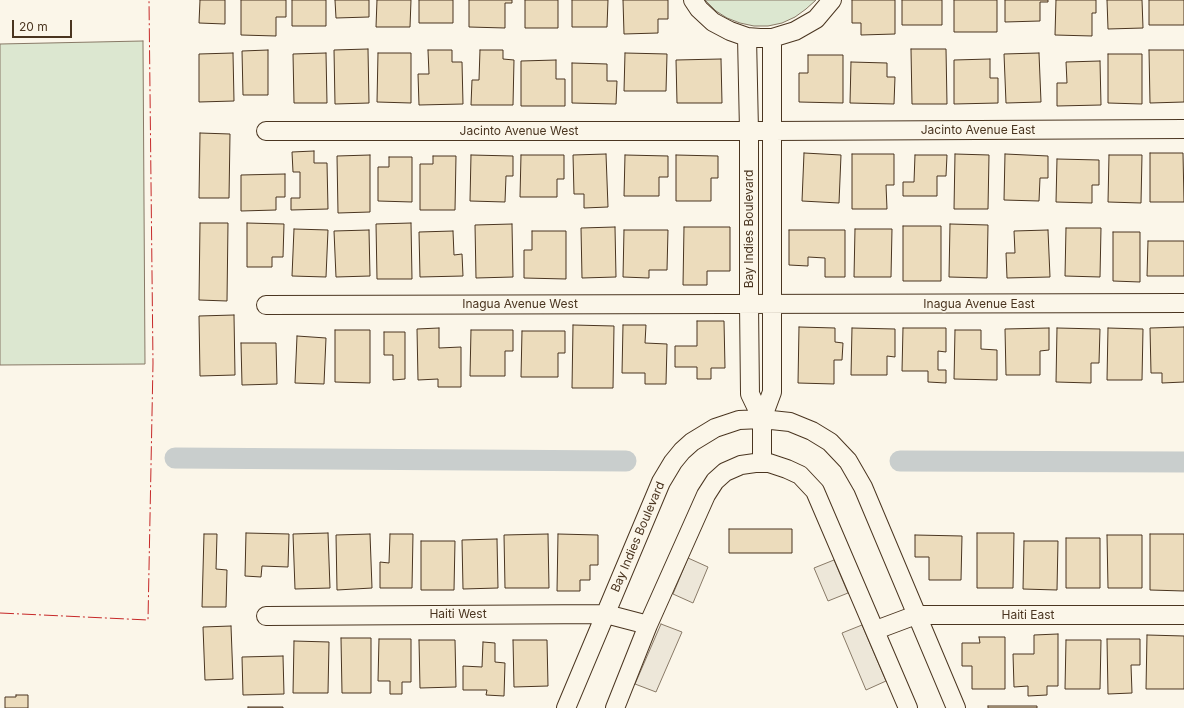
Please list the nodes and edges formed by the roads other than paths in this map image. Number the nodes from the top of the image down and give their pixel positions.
1 (694, 0) edge
2 (832, 0) edge
3 (747, 37) junction
4 (772, 38) junction
5 (1184, 129) edge
6 (266, 131) dead end
7 (749, 131) junction
8 (771, 131) junction
9 (1184, 303) edge
10 (749, 304) junction
11 (773, 304) junction
12 (266, 305) dead end
13 (762, 419) junction
14 (762, 463) junction
15 (606, 614) junction
16 (916, 615) junction
17 (1184, 615) edge
18 (266, 616) dead end
19 (648, 625) junction
20 (876, 630) junction
21 (566, 708) edge
22 (615, 708) edge
23 (908, 708) edge
24 (956, 708) edge

1 - 3 street
2 - 4 street
3 - 4 street
3 - 7 street, Bay Indies Boulevard
4 - 8 street, Bay Indies Boulevard
5 - 8 street, Jacinto Avenue East
6 - 7 street, Jacinto Avenue West
7 - 8 street, Jacinto Avenue West
7 - 10 street, Bay Indies Boulevard
8 - 11 street, Bay Indies Boulevard
9 - 11 street, Inagua Avenue East
10 - 11 street, Inagua Avenue West
10 - 12 street, Inagua Avenue West
10 - 13 street, Bay Indies Boulevard
11 - 13 street, Bay Indies Boulevard
13 - 14 street, Bay Indies Boulevard
13 - 15 street, Bay Indies Boulevard
13 - 16 street, Bay Indies Boulevard
14 - 19 street
14 - 20 street
15 - 18 street, Haiti West
15 - 19 street, Haiti West
15 - 21 street, Bay Indies Boulevard
16 - 17 street, Haiti East
16 - 20 street, Haiti East
16 - 24 street, Bay Indies Boulevard
19 - 22 street
20 - 23 street

